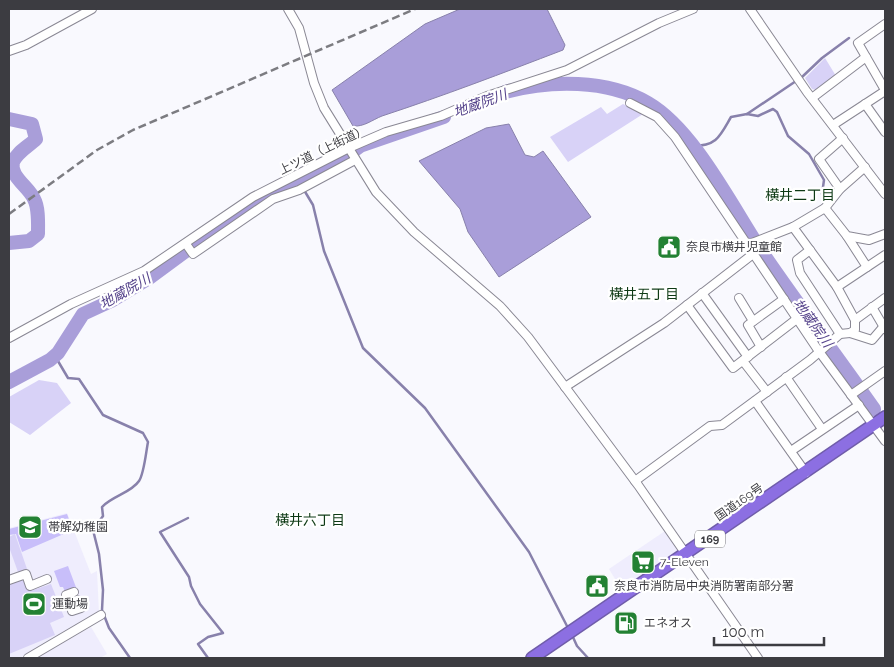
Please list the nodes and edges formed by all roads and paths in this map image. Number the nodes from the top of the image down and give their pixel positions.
1 (92, 9) edge
2 (288, 9) edge
3 (690, 9) edge
4 (750, 9) edge
5 (885, 24) edge
6 (9, 52) edge
7 (866, 57) junction
8 (885, 90) edge
9 (812, 98) junction
10 (630, 103) dead end
11 (865, 104) junction
12 (833, 125) junction
13 (885, 132) edge
14 (843, 138) junction
15 (349, 148) junction
16 (355, 160) junction
17 (865, 167) junction
18 (840, 189) junction
19 (885, 194) edge
20 (825, 208) junction
21 (793, 227) junction
22 (885, 234) edge
23 (846, 236) junction
24 (750, 244) junction
25 (188, 248) junction
26 (810, 250) junction
27 (753, 254) junction
28 (885, 254) edge
29 (867, 267) junction
30 (837, 287) junction
31 (702, 293) junction
32 (738, 298) dead end
33 (885, 298) edge
34 (784, 299) junction
35 (687, 305) junction
36 (872, 308) junction
37 (798, 318) junction
38 (856, 320) junction
39 (753, 321) junction
40 (884, 328) edge
41 (850, 333) junction
42 (840, 334) junction
43 (9, 338) edge
44 (761, 346) junction
45 (824, 346) junction
46 (745, 359) junction
47 (885, 371) edge
48 (786, 377) junction
49 (564, 387) junction
50 (857, 391) junction
51 (767, 392) junction
52 (755, 401) junction
53 (859, 405) junction
54 (885, 417) edge
55 (874, 425) junction
56 (822, 429) junction
57 (885, 441) edge
58 (790, 451) junction
59 (806, 473) junction
60 (635, 481) junction
61 (686, 555) junction
62 (47, 579) dead end
63 (9, 580) edge
64 (66, 595) dead end
65 (69, 603) dead end
66 (81, 608) dead end
67 (72, 611) dead end
68 (101, 615) dead end
69 (28, 658) edge
70 (532, 658) edge
71 (758, 658) edge

1 - 6 street
2 - 15 street
3 - 15 street, 上ツ道（上街道）
4 - 9 street
5 - 7 street
7 - 8 street
7 - 9 street
8 - 11 street
9 - 12 street
10 - 24 street
11 - 12 street
11 - 13 street
12 - 14 street
14 - 17 street
14 - 18 street
15 - 16 street
15 - 25 street, 上ツ道（上街道）
16 - 25 street
16 - 49 street
17 - 18 street
17 - 19 street
18 - 20 street
20 - 21 street
20 - 23 street
21 - 24 street
21 - 26 street
22 - 23 street
23 - 29 street
24 - 27 street
25 - 43 street, 上ツ道（上街道）
26 - 30 street
26 - 42 street
27 - 31 street
27 - 34 street
28 - 29 street
29 - 30 street
30 - 38 street
31 - 35 street
31 - 46 street
32 - 39 street
33 - 36 street
34 - 37 street
34 - 39 street
35 - 46 street
35 - 49 street
36 - 38 street
36 - 40 street
37 - 44 street
37 - 45 street
38 - 41 street
39 - 44 street
40 - 41 street
41 - 42 street
42 - 45 street
44 - 46 street
45 - 48 street
45 - 50 street
46 - 51 street
47 - 50 street
48 - 51 street
48 - 56 street
49 - 60 street
50 - 53 street
51 - 52 street
52 - 58 street
52 - 60 street
53 - 55 street
53 - 56 street
54 - 55 highway, 国道169号 / 169
55 - 57 street
55 - 59 highway, 国道169号 / 169
56 - 58 street
58 - 59 street
59 - 61 highway, 国道169号 / 169
60 - 61 street
61 - 70 highway, 国道169号 / 169
61 - 71 street
62 - 63 street
64 - 65 street
66 - 67 street
68 - 69 street

